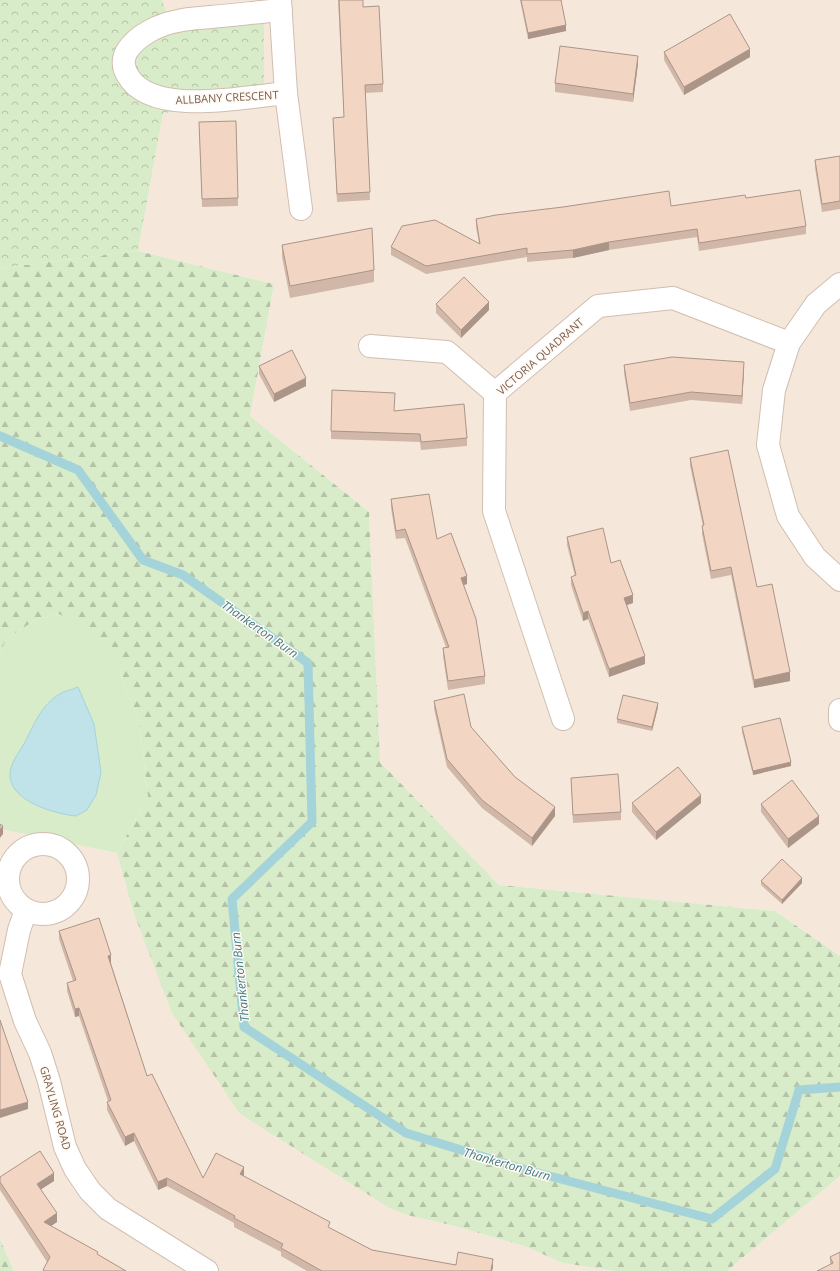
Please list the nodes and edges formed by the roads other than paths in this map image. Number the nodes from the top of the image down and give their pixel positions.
1 (281, 5) edge
2 (286, 94) junction
3 (301, 210) dead end
4 (840, 284) edge
5 (789, 343) junction
6 (370, 346) dead end
7 (495, 393) junction
8 (840, 580) edge
9 (840, 710) edge
10 (563, 719) dead end
11 (840, 720) edge
12 (26, 910) dead end
13 (207, 1271) edge

1 - 2 street
1 - 2 street, ALLBANY CRESCENT
2 - 3 street
4 - 5 street
5 - 7 street, VICTORIA QUADRANT
5 - 8 street
6 - 7 street
7 - 10 street, VICTORIA QUADRANT
9 - 11 street
12 - 13 street, GRAYLING ROAD

